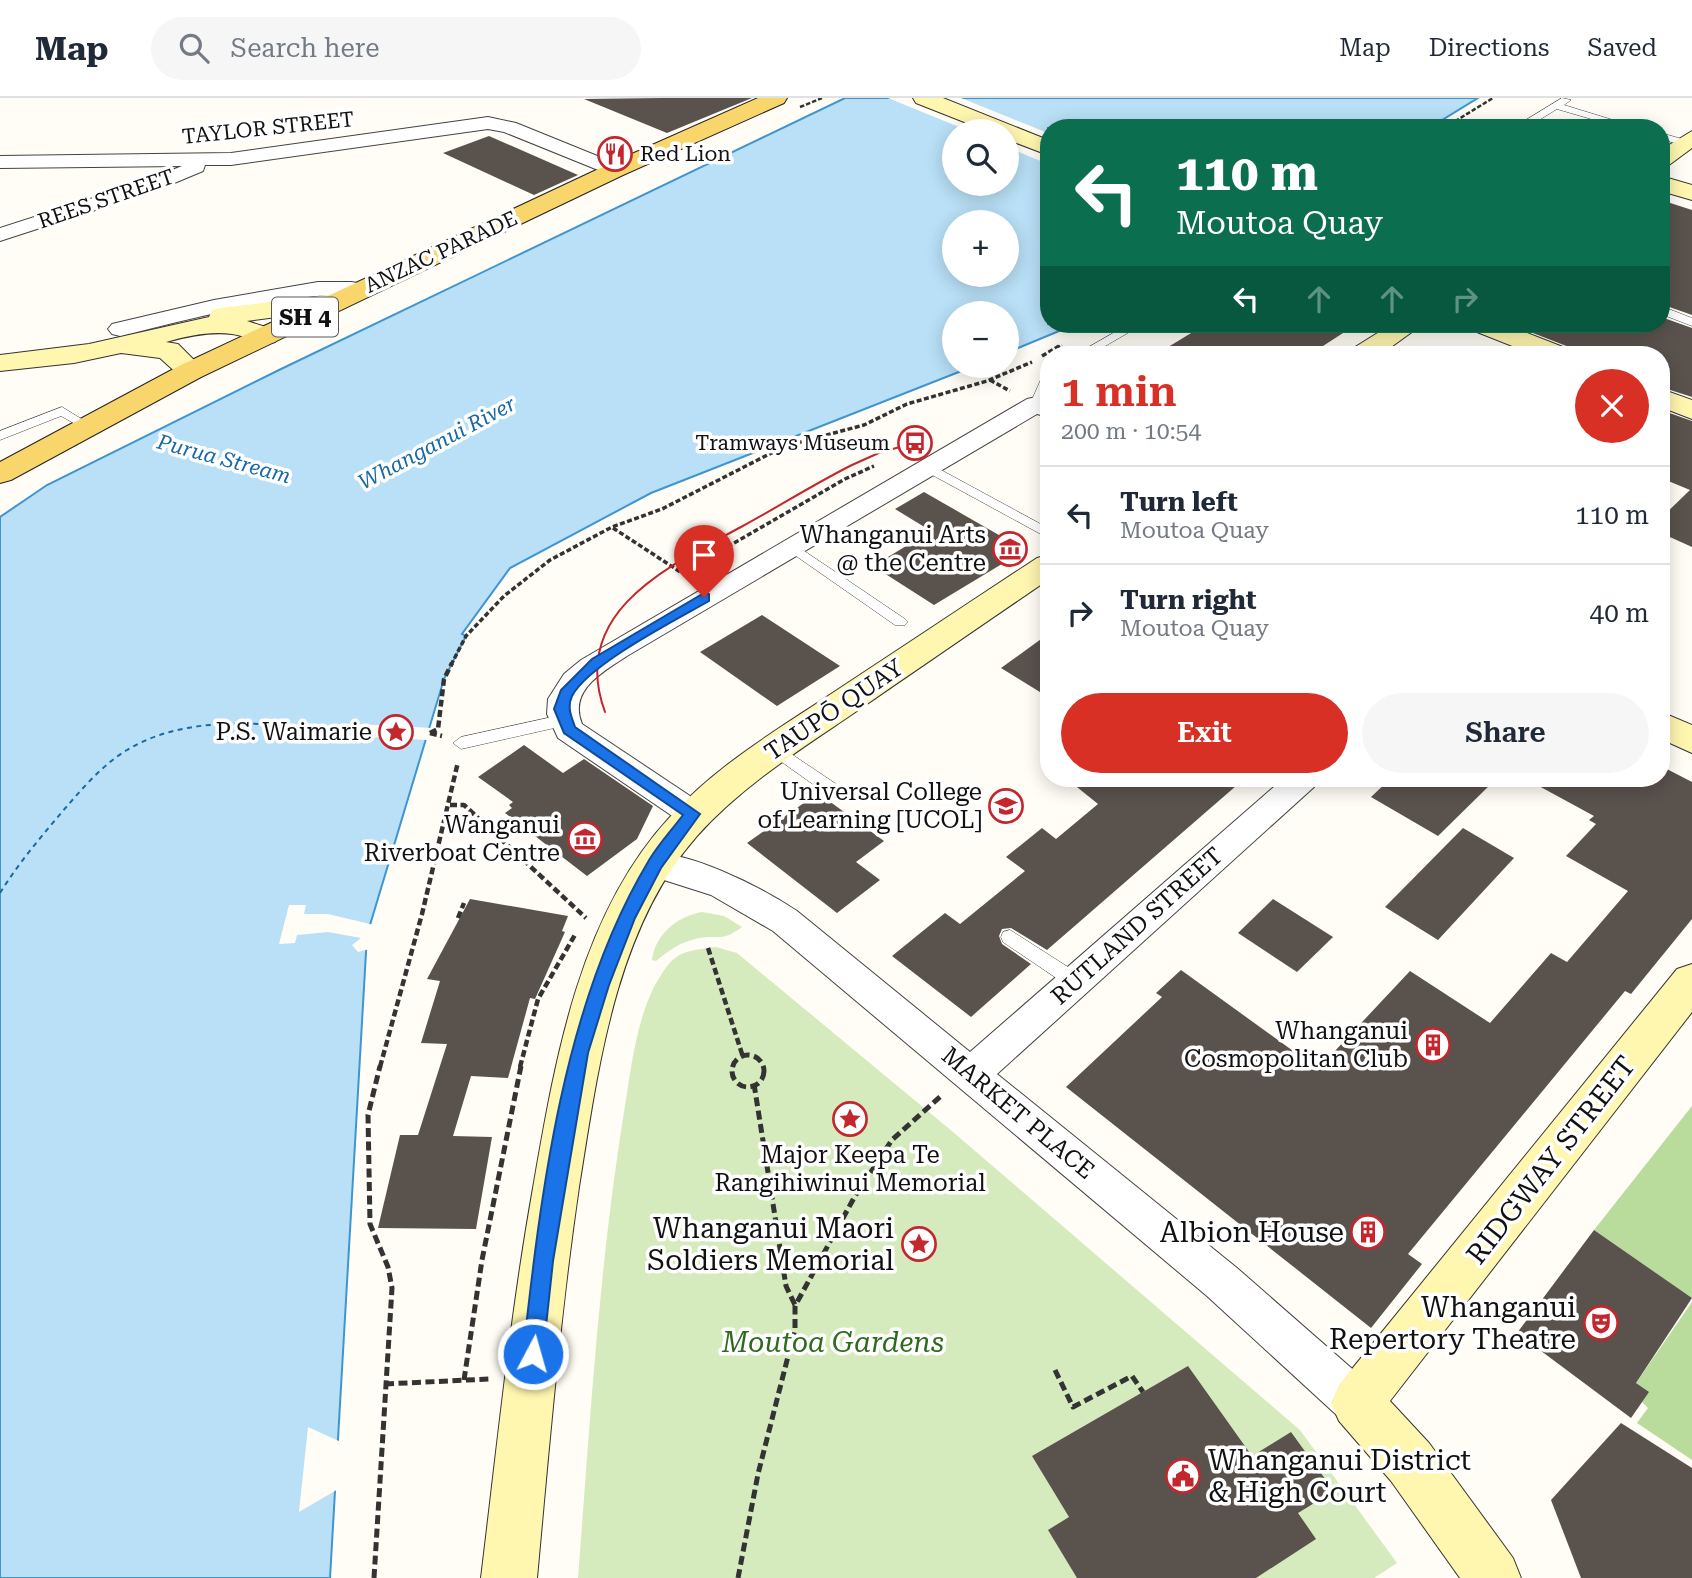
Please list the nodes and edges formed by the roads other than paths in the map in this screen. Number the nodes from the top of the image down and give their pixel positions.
1 (776, 98) edge
2 (924, 98) edge
3 (1570, 98) edge
4 (1557, 106) junction
5 (1534, 119) edge
6 (1602, 119) edge
7 (1670, 137) edge
8 (1689, 140) edge
9 (1040, 145) edge
10 (1670, 154) edge
11 (211, 161) junction
12 (0, 162) edge
13 (615, 170) junction
14 (1670, 186) edge
15 (1692, 193) edge
16 (0, 235) edge
17 (362, 290) junction
18 (336, 302) junction
19 (1670, 313) edge
20 (1692, 322) edge
21 (1121, 333) edge
22 (1396, 333) edge
23 (1503, 333) edge
24 (119, 338) junction
25 (157, 340) junction
26 (258, 340) junction
27 (1097, 346) edge
28 (1376, 346) edge
29 (1536, 346) edge
30 (0, 363) edge
31 (191, 371) junction
32 (1670, 401) edge
33 (1040, 408) edge
34 (1692, 410) edge
35 (86, 426) junction
36 (0, 436) edge
37 (930, 468) junction
38 (0, 474) edge
39 (1040, 530) edge
40 (791, 546) junction
41 (1040, 570) edge
42 (900, 622) dead end
43 (566, 720) junction
44 (1670, 729) edge
45 (1692, 740) edge
46 (461, 743) road end
47 (775, 749) junction
48 (1294, 787) edge
49 (830, 788) dead end
50 (692, 814) junction
51 (654, 864) junction
52 (1010, 937) dead end
53 (1075, 981) junction
54 (1692, 981) edge
55 (971, 1074) junction
56 (1357, 1403) junction
57 (509, 1578) edge
58 (1493, 1578) edge

1 - 13 main road, ANZAC PARADE / SH 4
2 - 9 main road
3 - 4 lane
4 - 5 lane
4 - 6 lane
7 - 8 lane
8 - 10 main road
11 - 12 street, TAYLOR STREET
11 - 13 street, TAYLOR STREET
11 - 16 street, REES STREET
13 - 17 main road, ANZAC PARADE / SH 4
14 - 15 main road
17 - 18 main road, ANZAC PARADE / SH 4
17 - 24 street
18 - 25 main road
18 - 26 main road, ANZAC PARADE / SH 4
19 - 20 lane
21 - 27 lane
22 - 28 main road
23 - 29 main road
24 - 25 main road
24 - 30 main road
25 - 26 main road
25 - 31 main road
26 - 31 main road, ANZAC PARADE / SH 4
31 - 35 main road, ANZAC PARADE / SH 4
32 - 34 main road
33 - 37 street
35 - 36 lane
35 - 38 main road, ANZAC PARADE / SH 4
37 - 39 lane
37 - 40 street
40 - 42 lane
40 - 43 street
41 - 47 main road, TAUPŌ QUAY
43 - 46 lane
43 - 50 street
44 - 45 main road
47 - 49 lane
47 - 50 main road, TAUPŌ QUAY
48 - 53 street, RUTLAND STREET
50 - 51 main road, TAUPŌ QUAY
51 - 55 street, MARKET PLACE
51 - 57 main road, TAUPŌ QUAY
52 - 53 lane
53 - 55 street, RUTLAND STREET
54 - 56 main road, RIDGWAY STREET
55 - 56 street, MARKET PLACE
56 - 58 main road

